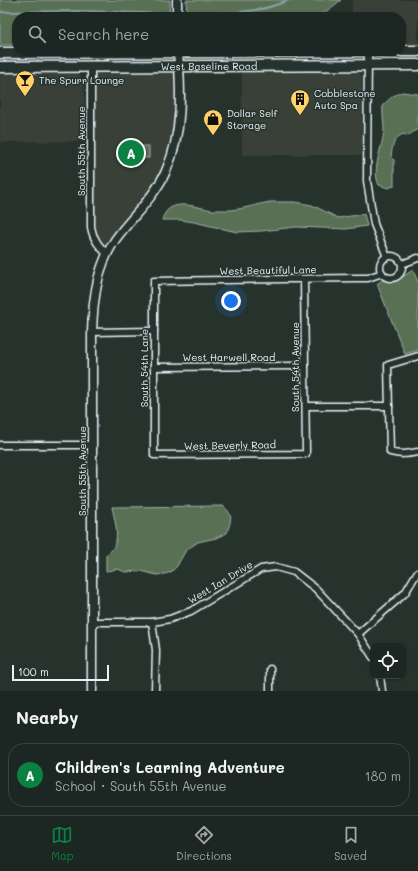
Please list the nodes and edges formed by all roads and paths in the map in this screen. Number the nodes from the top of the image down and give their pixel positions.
1 (406, 51) edge
2 (418, 51) edge
3 (0, 53) edge
4 (12, 53) edge
5 (178, 56) edge
6 (368, 56) edge
7 (368, 65) junction
8 (418, 65) edge
9 (179, 66) junction
10 (0, 67) edge
11 (91, 67) junction
12 (107, 254) junction
13 (387, 257) junction
14 (418, 258) edge
15 (402, 264) junction
16 (382, 273) junction
17 (304, 279) junction
18 (154, 281) joint
19 (154, 331) junction
20 (92, 332) junction
21 (418, 356) edge
22 (305, 366) junction
23 (154, 367) junction
24 (306, 406) junction
25 (389, 406) junction
26 (92, 445) junction
27 (0, 446) edge
28 (418, 452) edge
29 (306, 454) joint
30 (154, 455) joint
31 (417, 573) dead end
32 (92, 622) junction
33 (152, 622) junction
34 (358, 634) junction
35 (370, 652) edge
36 (270, 669) dead end
37 (380, 679) edge
38 (92, 691) edge
39 (156, 691) edge
40 (270, 691) edge
41 (382, 691) edge

1 - 2 main road
3 - 4 main road, West Baseline Road
5 - 9 street, South 55th Avenue
6 - 7 street
7 - 8 main road, West Baseline Road
7 - 9 main road, West Baseline Road
7 - 13 street
9 - 11 main road, West Baseline Road
9 - 12 street, South 55th Avenue
10 - 11 main road, West Baseline Road
11 - 12 street, South 55th Avenue
12 - 20 street, South 55th Avenue
13 - 15 street
13 - 16 street
14 - 15 street
15 - 16 street
16 - 17 street, West Beautiful Lane
17 - 18 street, West Beautiful Lane
17 - 22 street, South 54th Avenue
18 - 19 street, South 54th Lane
19 - 20 street
19 - 23 street, South 54th Lane
20 - 26 street, South 55th Avenue
21 - 25 street
22 - 23 street, West Harwell Road
22 - 24 street, South 54th Avenue
23 - 30 street, South 54th Lane
24 - 25 street
24 - 29 street, South 54th Avenue
25 - 28 street
26 - 27 street
26 - 32 street, South 55th Avenue
29 - 30 street, West Beverly Road
31 - 34 street
32 - 33 street, West Ian Drive
32 - 38 street, South 55th Avenue
33 - 34 street, West Ian Drive
33 - 39 street
34 - 35 street, West Ian Drive
36 - 40 street
37 - 41 street

